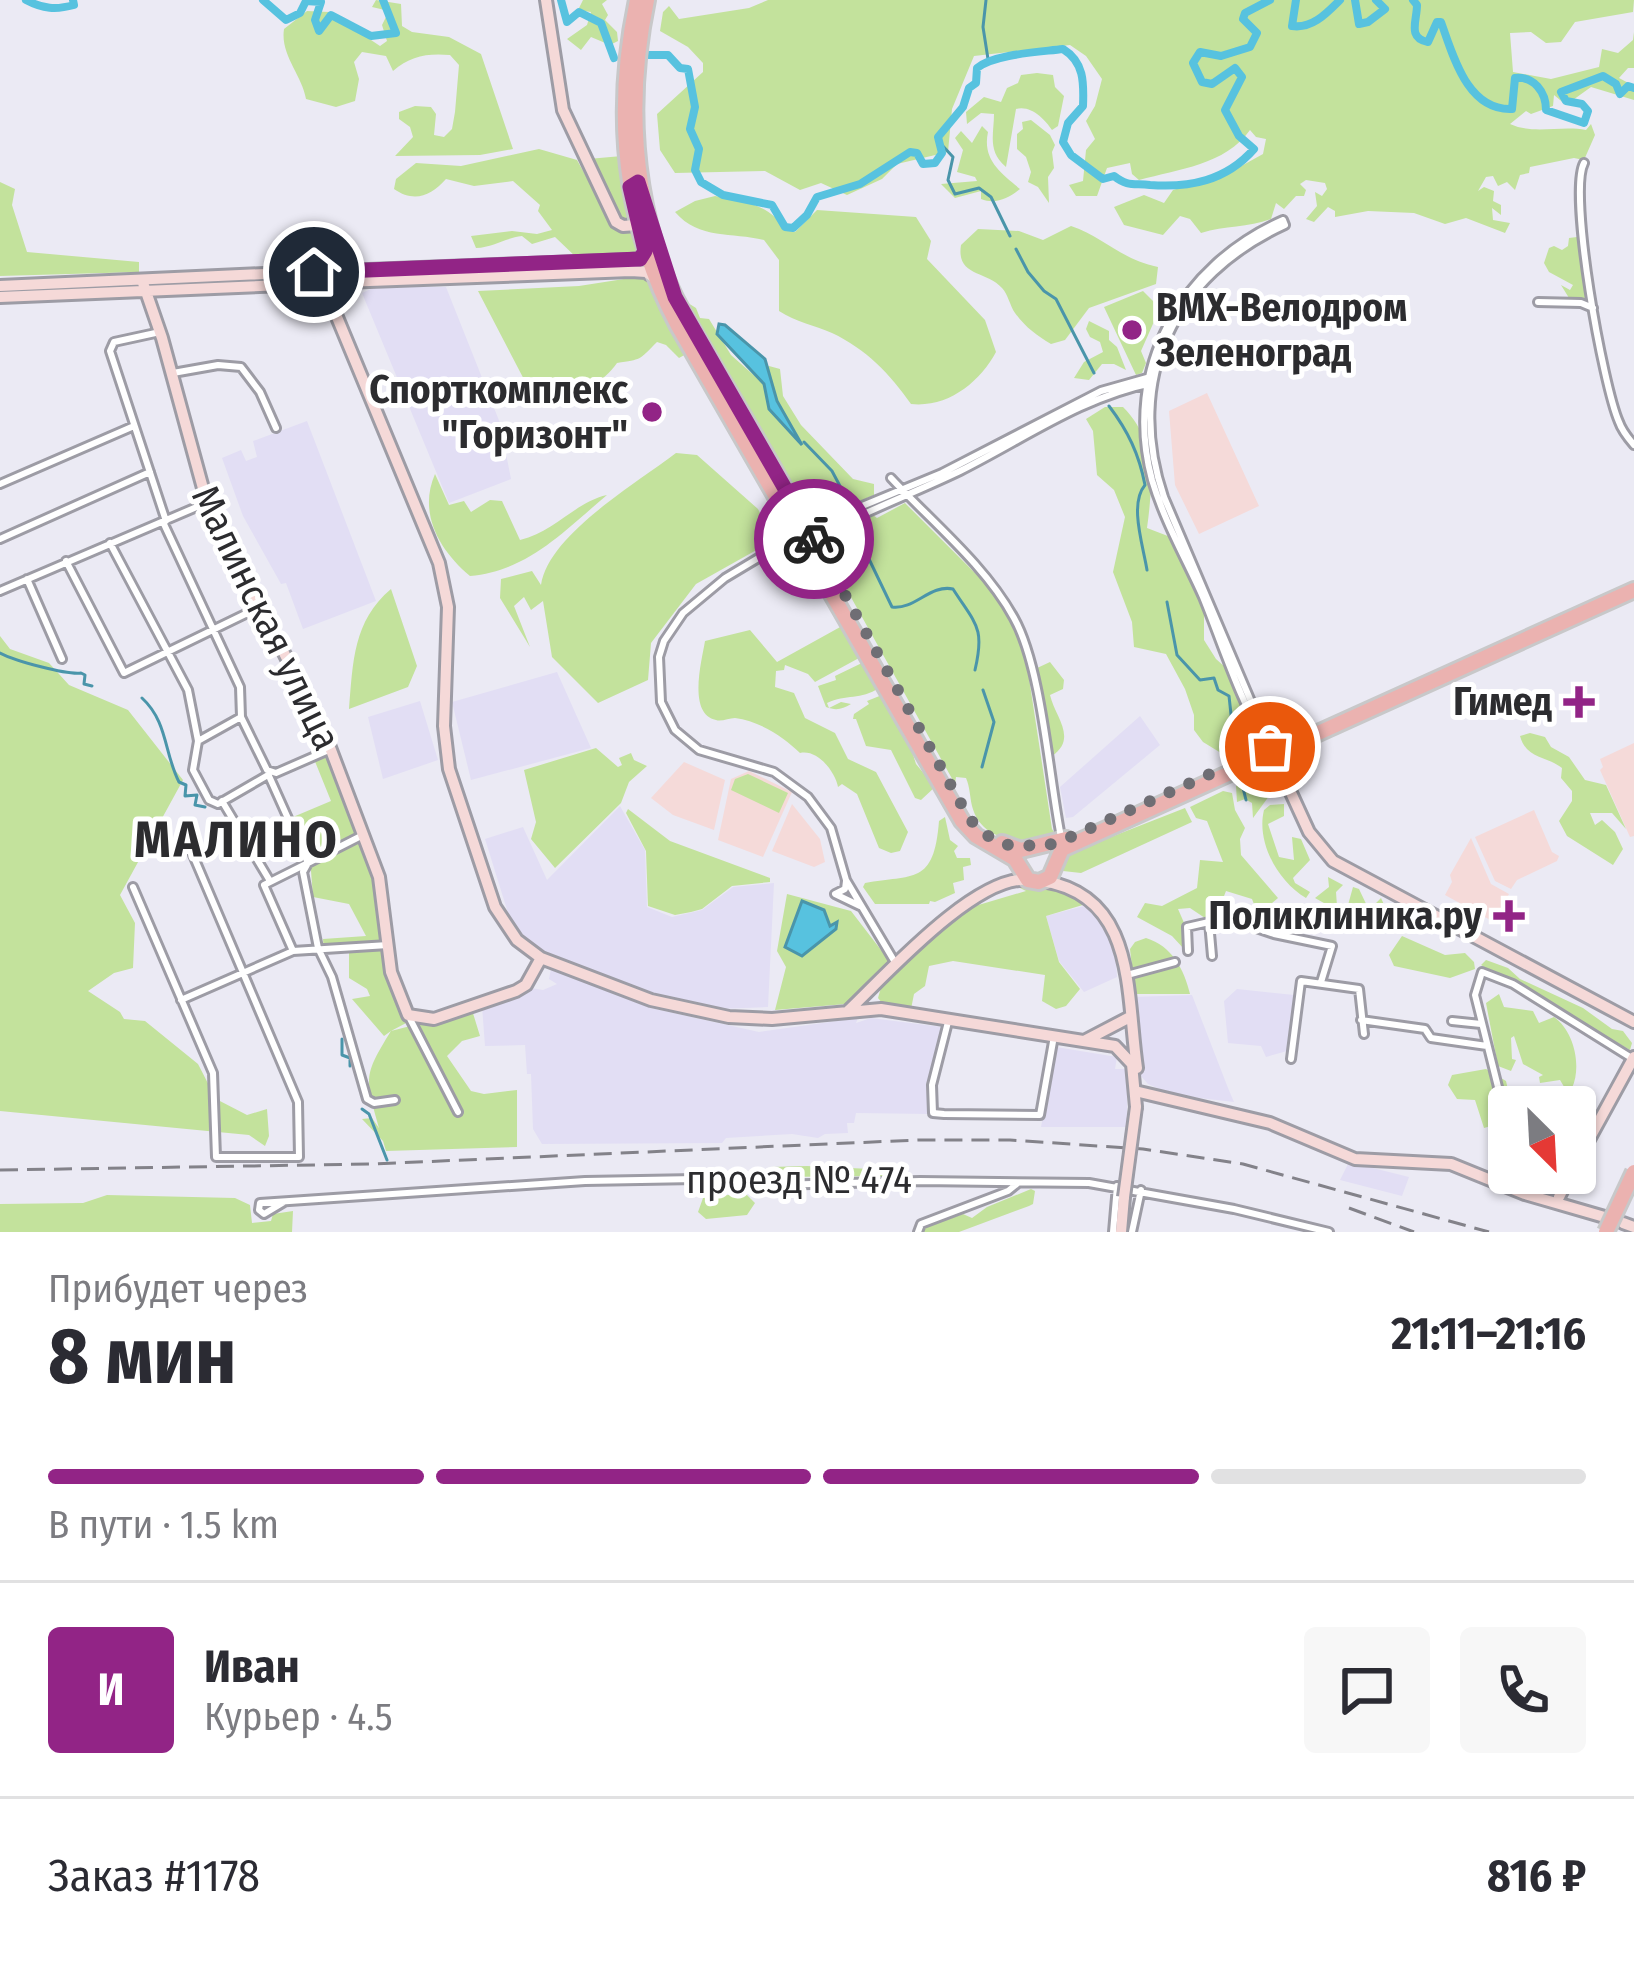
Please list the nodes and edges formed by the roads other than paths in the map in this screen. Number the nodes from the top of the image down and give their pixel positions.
1 (546, 0) edge
2 (637, 0) edge
3 (646, 0) edge
4 (1584, 163) dead end
5 (635, 186) junction
6 (638, 225) junction
7 (645, 251) junction
8 (339, 277) junction
9 (314, 278) junction
10 (655, 278) junction
11 (143, 285) junction
12 (0, 286) edge
13 (327, 292) junction
14 (0, 297) edge
15 (1538, 302) dead end
16 (1593, 308) junction
17 (679, 316) junction
18 (160, 332) junction
19 (170, 374) junction
20 (1150, 382) junction
21 (134, 426) junction
22 (276, 428) dead end
23 (1634, 446) edge
24 (150, 472) junction
25 (891, 478) dead end
26 (0, 484) edge
27 (904, 492) junction
28 (207, 503) junction
29 (164, 521) junction
30 (807, 536) junction
31 (0, 538) edge
32 (110, 543) junction
33 (67, 562) junction
34 (27, 579) junction
35 (1629, 589) edge
36 (0, 592) edge
37 (260, 607) junction
38 (216, 630) junction
39 (166, 653) junction
40 (62, 659) dead end
41 (242, 717) junction
42 (198, 741) junction
43 (331, 749) junction
44 (1271, 750) junction
45 (1225, 771) junction
46 (269, 774) junction
47 (222, 802) junction
48 (363, 835) junction
49 (191, 841) dead end
50 (1062, 841) junction
51 (308, 863) junction
52 (1056, 865) junction
53 (1025, 866) junction
54 (846, 880) junction
55 (270, 882) junction
56 (133, 886) dead end
57 (863, 909) junction
58 (1209, 922) junction
59 (388, 946) junction
60 (318, 949) junction
61 (1121, 950) junction
62 (292, 951) junction
63 (1188, 951) dead end
64 (1212, 956) dead end
65 (542, 958) junction
66 (1175, 962) dead end
67 (896, 964) junction
68 (244, 972) junction
69 (1125, 975) junction
70 (879, 982) junction
71 (1321, 982) junction
72 (181, 1000) junction
73 (880, 1009) junction
74 (847, 1012) junction
75 (412, 1017) junction
76 (1130, 1017) junction
77 (949, 1019) junction
78 (1361, 1020) junction
79 (1452, 1021) dead end
80 (1634, 1022) edge
81 (1481, 1024) junction
82 (1116, 1027) junction
83 (1364, 1034) dead end
84 (1054, 1036) junction
85 (1132, 1036) junction
86 (1083, 1042) junction
87 (1487, 1046) junction
88 (1118, 1047) junction
89 (1634, 1058) edge
90 (1291, 1059) dead end
91 (1497, 1086) edge
92 (1159, 1094) junction
93 (1138, 1097) junction
94 (395, 1100) dead end
95 (458, 1112) dead end
96 (1596, 1127) edge
97 (1634, 1172) edge
98 (1488, 1178) edge
99 (1018, 1183) junction
100 (1634, 1188) edge
101 (1128, 1193) junction
102 (1536, 1194) edge
103 (1563, 1194) edge
104 (1560, 1200) junction
105 (260, 1203) dead end
106 (1619, 1223) edge
107 (918, 1232) edge
108 (1123, 1232) edge
109 (1329, 1232) edge

1 - 6 street
2 - 5 main road
3 - 5 main road
4 - 16 street
5 - 6 main road
5 - 17 main road
6 - 7 main road
7 - 8 street
7 - 10 main road
8 - 9 street
8 - 10 street
8 - 13 street
9 - 11 street
9 - 13 street
10 - 17 main road
11 - 12 street
11 - 14 street
11 - 18 street, Малинская улица
13 - 65 street
15 - 16 street
16 - 23 street
17 - 30 main road
18 - 19 street, Малинская улица
18 - 21 street
19 - 22 street
19 - 28 street, Малинская улица
20 - 20 street
20 - 27 street
20 - 44 street
21 - 24 street
21 - 26 street
24 - 29 street
24 - 31 street
25 - 27 street
27 - 30 street
27 - 50 street
28 - 29 street
28 - 37 street, Малинская улица
29 - 32 street
29 - 38 street
30 - 53 main road
30 - 54 street
32 - 33 street
32 - 39 street
33 - 34 street
33 - 39 street
34 - 36 street
34 - 40 street
35 - 44 main road
37 - 38 street
37 - 43 street, Малинская улица
38 - 39 street
38 - 41 street
39 - 42 street
41 - 42 street
41 - 46 street
42 - 47 street
43 - 46 street
43 - 48 street, Малинская улица
44 - 45 main road
44 - 80 street
45 - 50 main road
45 - 52 main road
46 - 47 street
46 - 51 street
47 - 55 street
48 - 51 street
48 - 59 street, Малинская улица
49 - 68 street
50 - 53 main road
51 - 55 street
51 - 60 street
52 - 53 main road
52 - 53 main road
52 - 61 street
53 - 61 street
53 - 67 street
54 - 57 street
54 - 57 street
55 - 62 street
56 - 72 street
57 - 67 street
58 - 63 street
58 - 64 street
58 - 71 street
59 - 60 street
59 - 75 street, Малинская улица
60 - 62 street
60 - 94 street
61 - 69 street
62 - 68 street
65 - 74 street
65 - 75 street
66 - 69 street
67 - 70 street
68 - 72 street
68 - 72 street
69 - 76 street
70 - 73 street
70 - 74 street
71 - 78 street
71 - 90 street
73 - 74 street
73 - 77 street
75 - 95 street
76 - 82 street
76 - 85 street
77 - 84 street
77 - 84 street
78 - 83 street
78 - 87 street
79 - 81 street
81 - 87 street
81 - 89 street
82 - 85 street
82 - 86 street
82 - 88 street
84 - 86 street
85 - 88 street
85 - 93 street
86 - 88 street
87 - 91 street
88 - 93 street
89 - 96 street
92 - 93 street
92 - 93 street
92 - 98 street
93 - 101 street, bridge
97 - 106 main road, bridge
99 - 101 street, проезд № 474
99 - 105 street, проезд № 474
99 - 107 street
100 - 106 main road, bridge
101 - 108 street
101 - 109 street, проезд № 474
102 - 104 street
103 - 104 street
104 - 106 street

